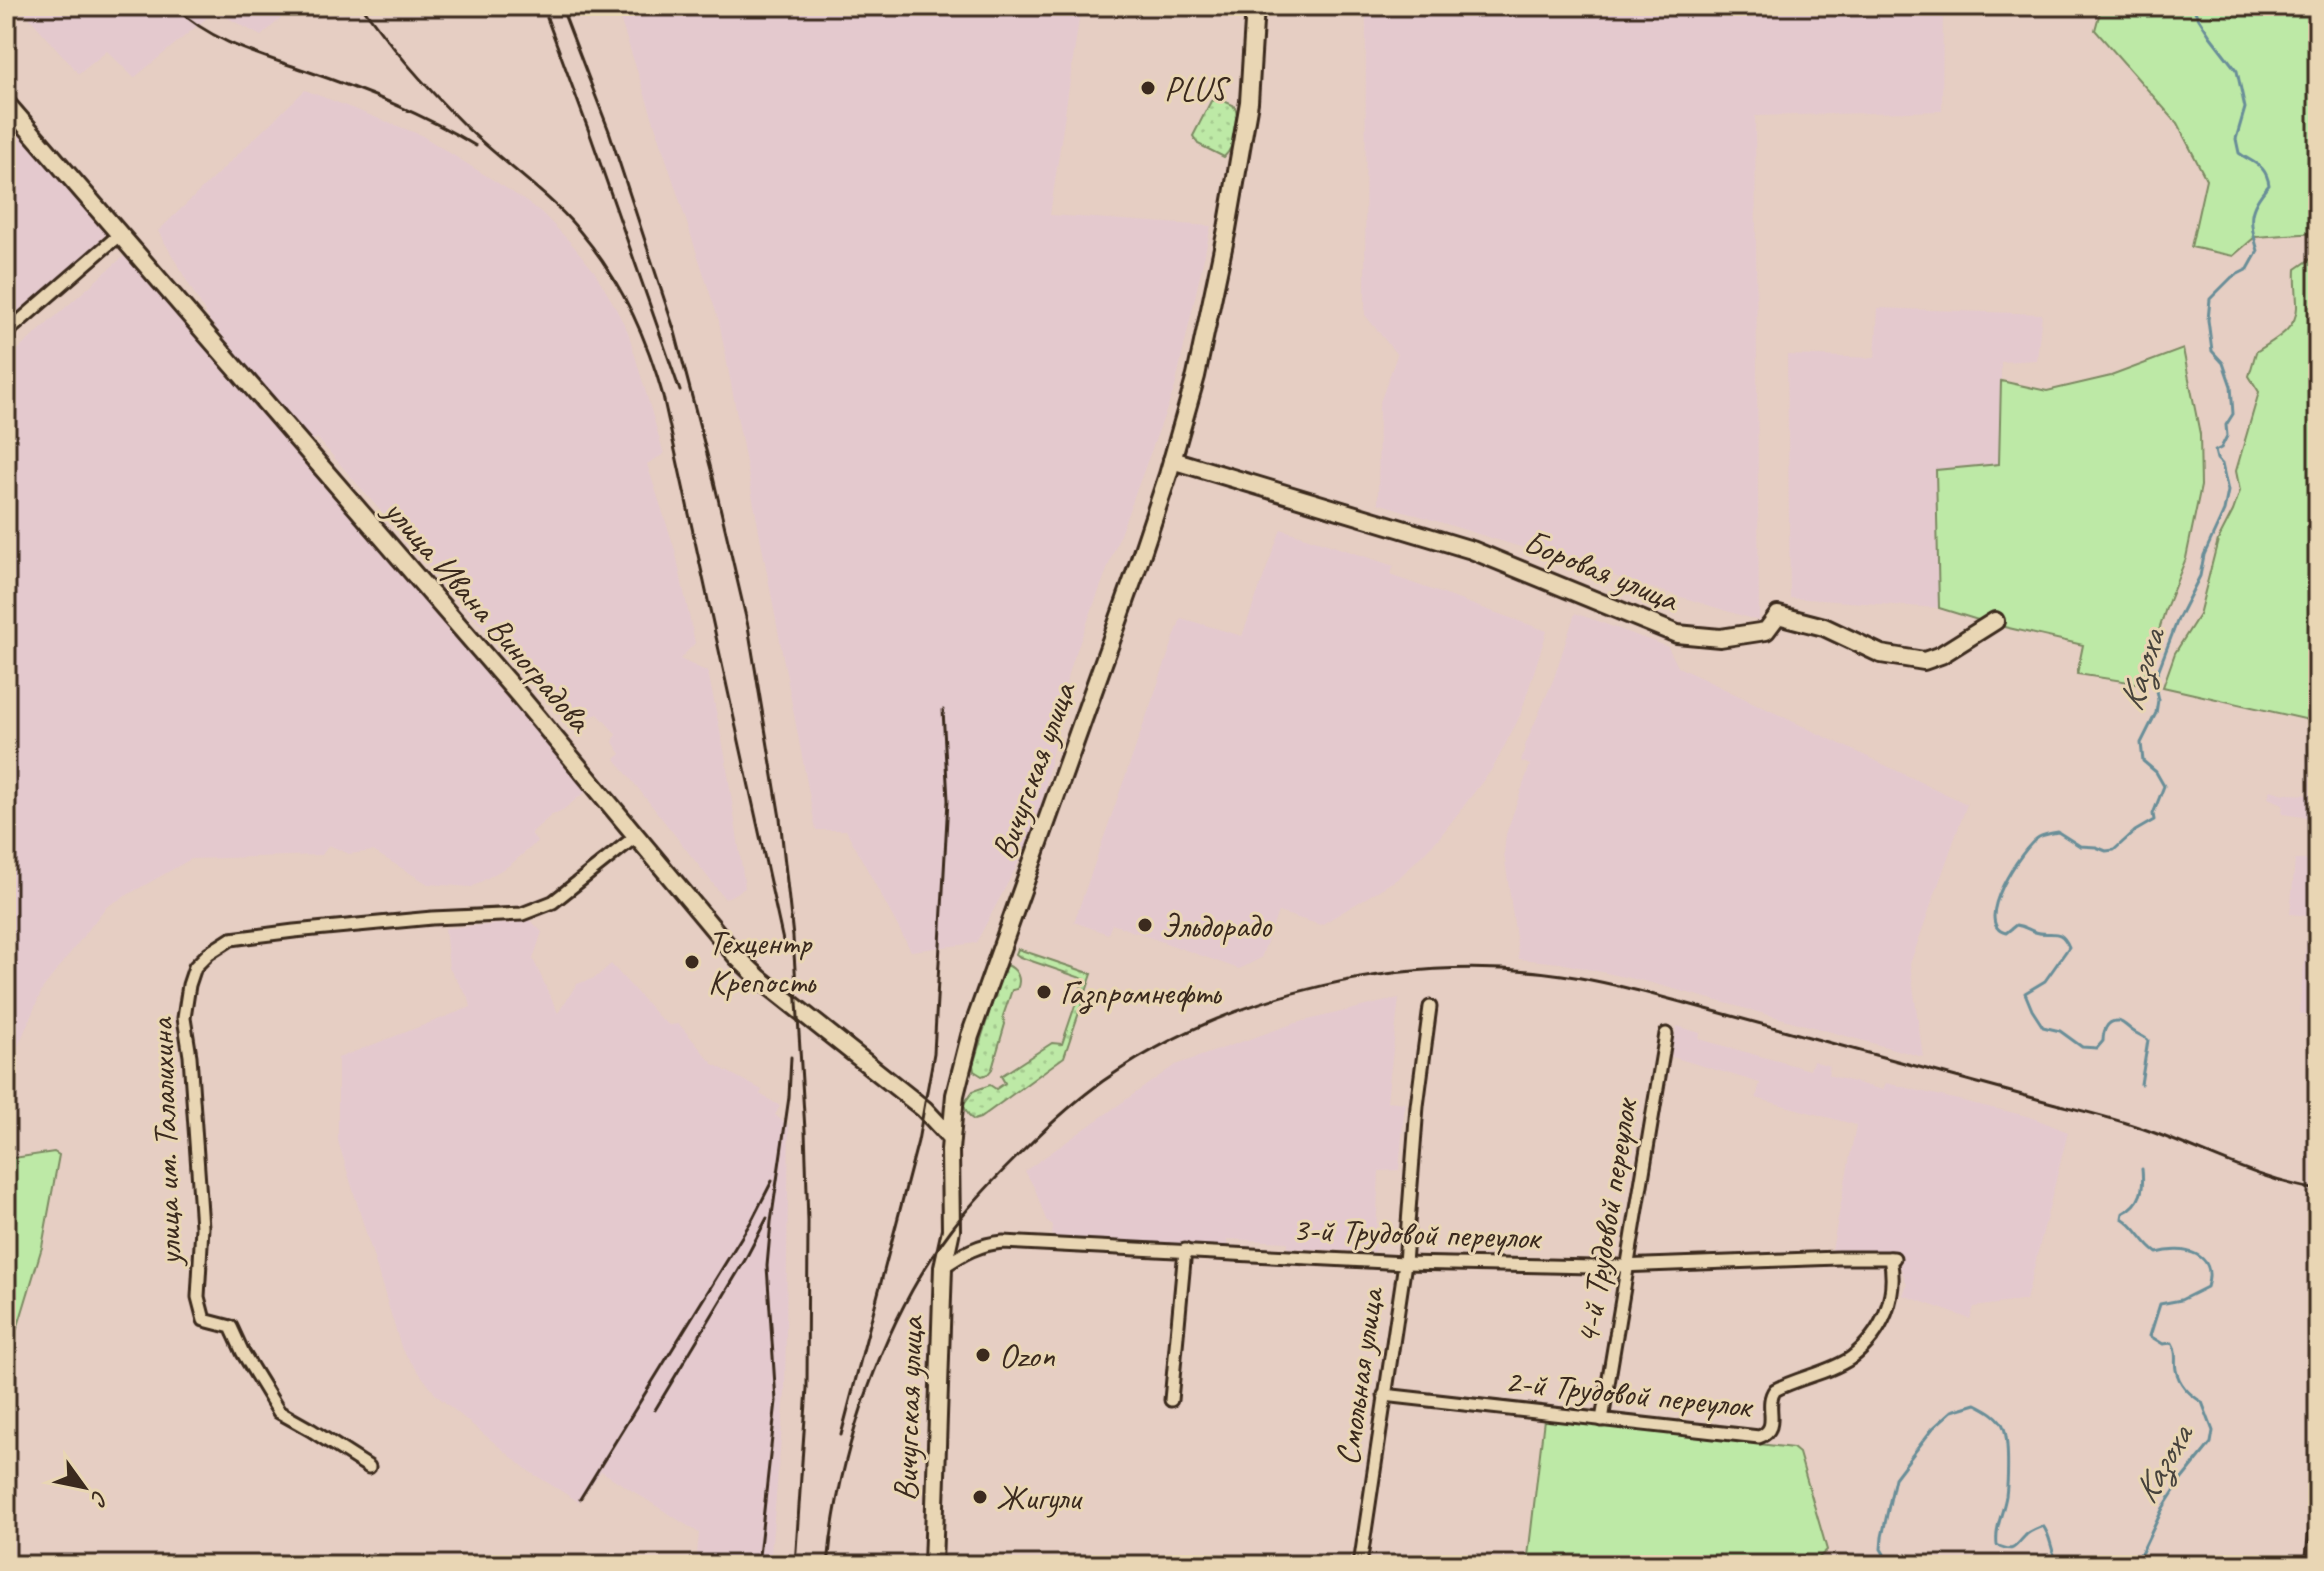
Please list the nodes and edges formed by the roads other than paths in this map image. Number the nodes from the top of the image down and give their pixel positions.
1 (1255, 6) edge
2 (6, 103) edge
3 (119, 235) junction
4 (6, 333) edge
5 (1172, 460) junction
6 (1995, 621) dead end
7 (636, 836) junction
8 (1430, 1007) dead end
9 (1666, 1034) dead end
10 (951, 1138) junction
11 (1185, 1250) junction
12 (1892, 1258) joint
13 (1405, 1263) junction
14 (1627, 1265) junction
15 (943, 1267) junction
16 (1384, 1395) junction
17 (1171, 1400) dead end
18 (1602, 1420) junction
19 (369, 1467) dead end
20 (2318, 1511) edge
21 (933, 1565) edge
22 (1360, 1565) edge
23 (2312, 1565) edge

1 - 5 street, Вичугская улица
2 - 3 street, улица Ивана Виноградова
3 - 4 street
3 - 7 street, улица Ивана Виноградова
5 - 6 street, Боровая улица
5 - 10 street, Вичугская улица
7 - 10 street, улица Ивана Виноградова
7 - 19 street, улица им. Талалихина
8 - 13 street, Смольная улица
9 - 14 street, 4-й Трудовой переулок
10 - 15 street, Вичугская улица
11 - 13 street, 3-й Трудовой переулок
11 - 15 street, 3-й Трудовой переулок
11 - 17 street
12 - 14 street, 3-й Трудовой переулок
12 - 18 street, 2-й Трудовой переулок
13 - 14 street, 3-й Трудовой переулок
13 - 16 street, Смольная улица
14 - 18 street, 4-й Трудовой переулок
15 - 21 street, Вичугская улица
16 - 18 street, 2-й Трудовой переулок
16 - 22 street, Смольная улица
20 - 23 street

